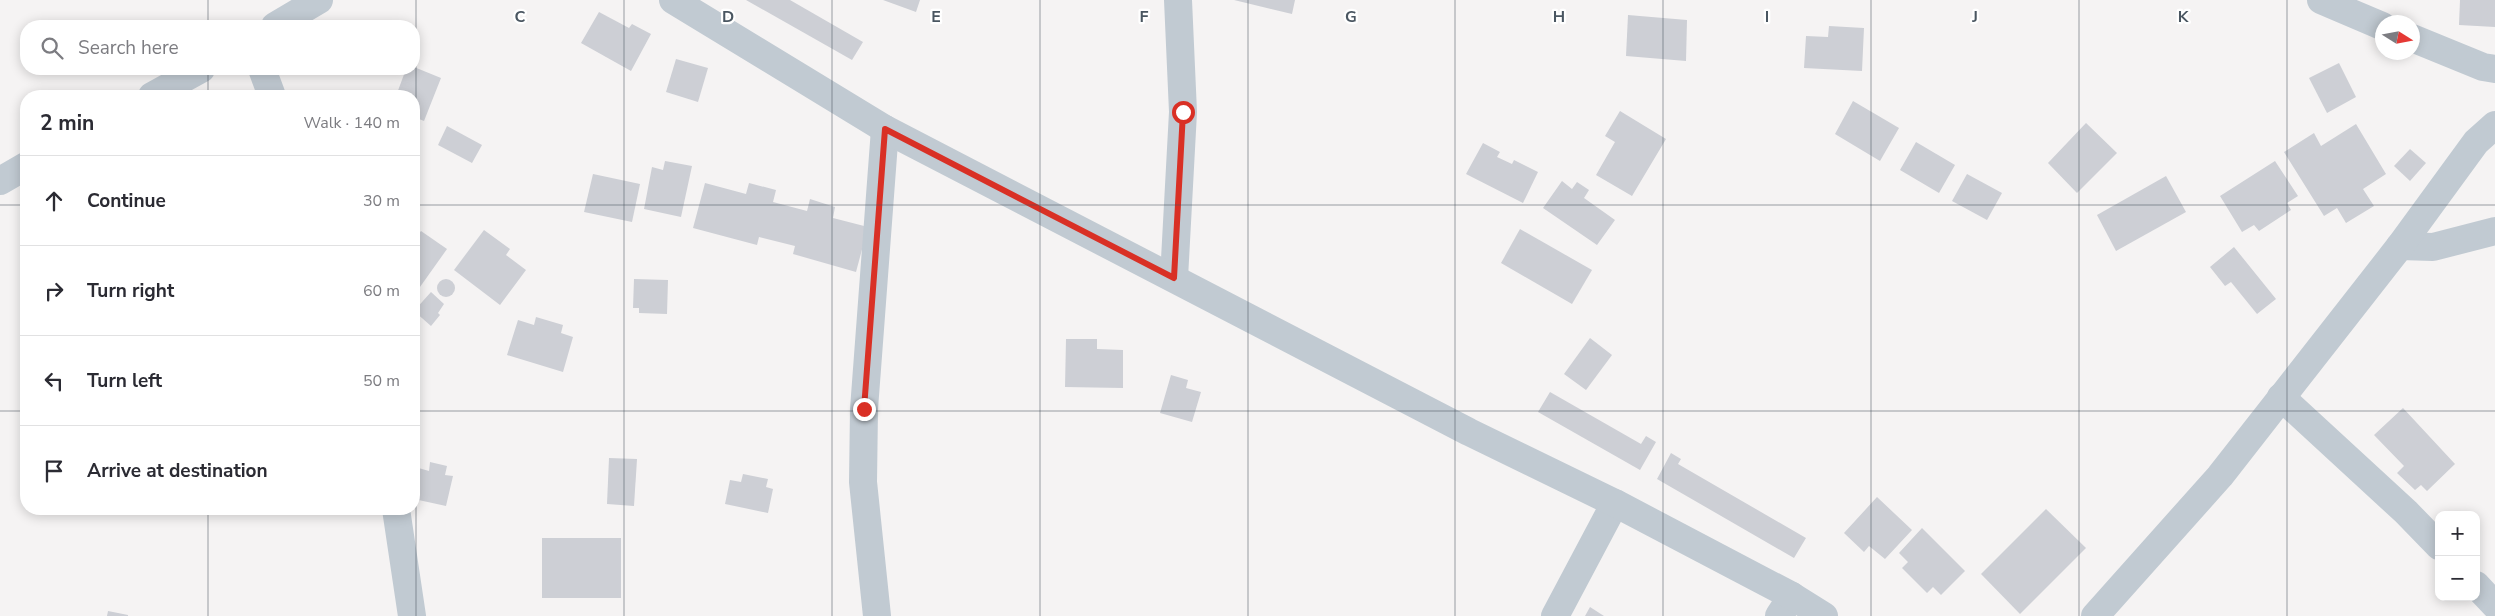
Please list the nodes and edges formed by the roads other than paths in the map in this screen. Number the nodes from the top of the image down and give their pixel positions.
1 (319, 0) edge
2 (673, 0) edge
3 (1178, 0) edge
4 (2321, 0) edge
5 (285, 20) edge
6 (2375, 23) edge
7 (2420, 41) edge
8 (2495, 69) edge
9 (190, 75) edge
10 (264, 75) edge
11 (163, 90) edge
12 (270, 90) edge
13 (2495, 125) edge
14 (885, 129) junction
15 (20, 169) edge
16 (0, 181) edge
17 (2495, 231) edge
18 (2400, 246) junction
19 (1174, 278) junction
20 (2281, 397) junction
21 (1615, 503) junction
22 (397, 515) edge
23 (2435, 542) edge
24 (2480, 590) edge
25 (2495, 605) edge
26 (1785, 606) edge
27 (412, 616) edge
28 (877, 616) edge
29 (1555, 616) edge
30 (1824, 616) edge
31 (2095, 616) edge

1 - 5 street
2 - 14 street
3 - 19 street
4 - 6 street
7 - 8 street
9 - 11 street
10 - 12 street
13 - 18 street
14 - 19 street
14 - 28 street
15 - 16 street
17 - 18 street
18 - 20 street
19 - 21 street
20 - 23 street
20 - 31 street
21 - 26 street
21 - 29 street
22 - 27 street
24 - 25 street
26 - 30 street

